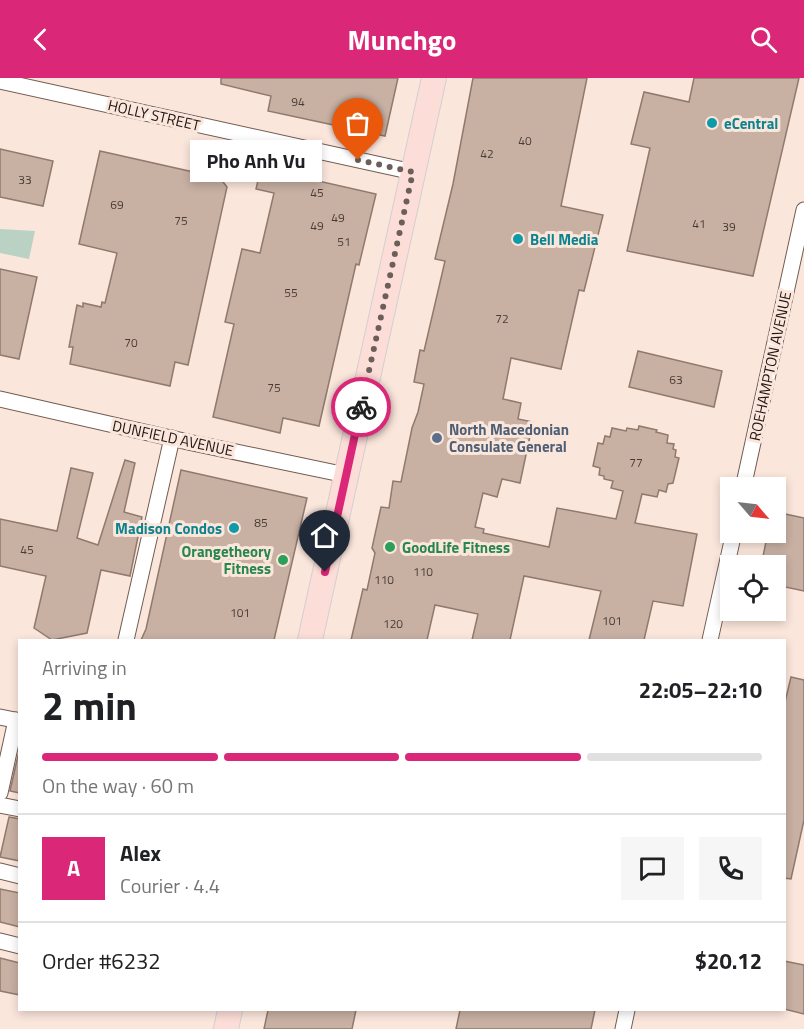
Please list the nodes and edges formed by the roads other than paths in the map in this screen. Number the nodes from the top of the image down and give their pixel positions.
1 (434, 78) edge
2 (0, 81) edge
3 (413, 172) junction
4 (804, 210) edge
5 (0, 399) edge
6 (172, 438) junction
7 (346, 475) junction
8 (745, 477) edge
9 (732, 543) edge
10 (126, 639) edge
11 (310, 639) edge
12 (710, 639) edge
13 (0, 717) edge
14 (18, 721) edge
15 (0, 793) edge
16 (0, 805) edge
17 (18, 810) edge
18 (0, 872) edge
19 (18, 876) edge
20 (0, 941) edge
21 (18, 946) edge
22 (230, 1011) edge
23 (627, 1011) edge
24 (226, 1029) edge
25 (623, 1029) edge

1 - 3 main road
2 - 3 street, HOLLY STREET
3 - 7 main road
4 - 8 street, ROEHAMPTON AVENUE
5 - 6 street, DUNFIELD AVENUE
6 - 7 street, DUNFIELD AVENUE
6 - 10 street
7 - 11 main road
9 - 12 street
13 - 14 street
14 - 15 street
16 - 17 street
18 - 19 street
20 - 21 street
22 - 24 main road
23 - 25 street

